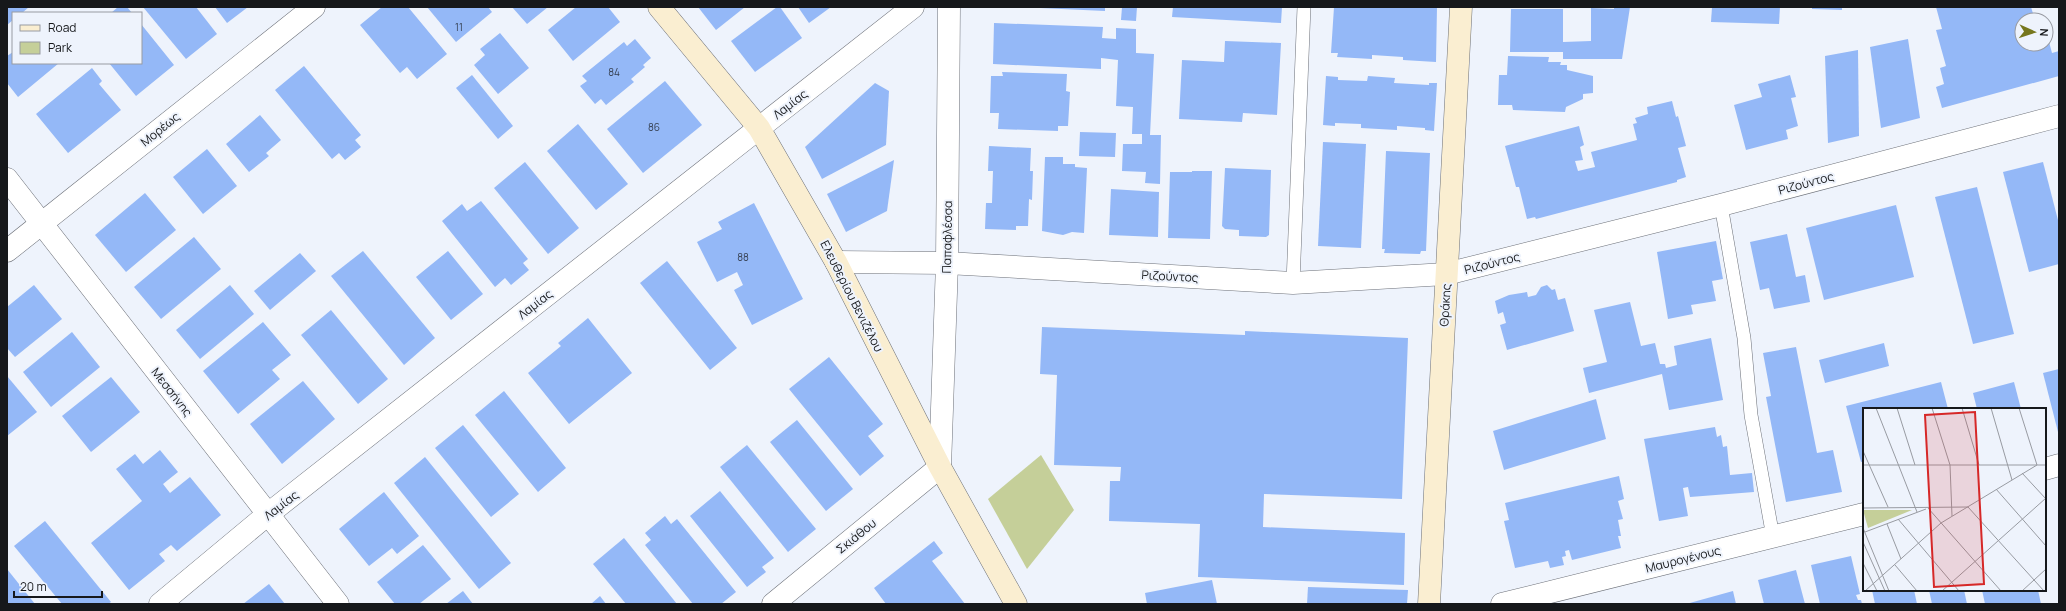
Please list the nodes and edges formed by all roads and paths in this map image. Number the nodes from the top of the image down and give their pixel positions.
1 (314, 7) edge
2 (659, 7) edge
3 (913, 7) edge
4 (949, 7) edge
5 (1304, 7) edge
6 (1461, 7) edge
7 (2059, 116) edge
8 (759, 128) junction
9 (7, 179) edge
10 (1721, 205) junction
11 (42, 224) junction
12 (7, 251) edge
13 (836, 262) junction
14 (947, 263) junction
15 (1446, 274) junction
16 (1293, 283) junction
17 (2059, 466) edge
18 (940, 467) junction
19 (2046, 469) edge
20 (1863, 514) edge
21 (267, 516) junction
22 (1773, 537) junction
23 (160, 604) edge
24 (338, 604) edge
25 (773, 604) edge
26 (1016, 604) edge
27 (1429, 604) edge
28 (1502, 604) edge

1 - 11 street, Μορέως
2 - 8 street, Ελευθερίου Βενιζέλου
3 - 8 street, Λαμίας
4 - 14 street, Παπαφλέσσα
5 - 16 lane
6 - 15 street, Θράκης
7 - 10 street, Ριζούντος
8 - 13 street, Ελευθερίου Βενιζέλου
8 - 21 street, Λαμίας
9 - 11 street, Μεσσήνης
10 - 15 street, Ριζούντος
10 - 22 lane
11 - 12 street, Μορέως
11 - 21 street, Μεσσήνης
13 - 14 street, Ριζούντος
13 - 18 street, Ελευθερίου Βενιζέλου
14 - 16 street, Ριζούντος
14 - 18 street, Παπαφλέσσα
15 - 16 street, Ριζούντος
15 - 27 street, Θράκης
17 - 19 street
18 - 25 street, Σκιάθου
18 - 26 street, Ελευθερίου Βενιζέλου
20 - 22 street, Μαυρογένους
21 - 23 street, Λαμίας
21 - 24 street, Μεσσήνης
22 - 28 street, Μαυρογένους

